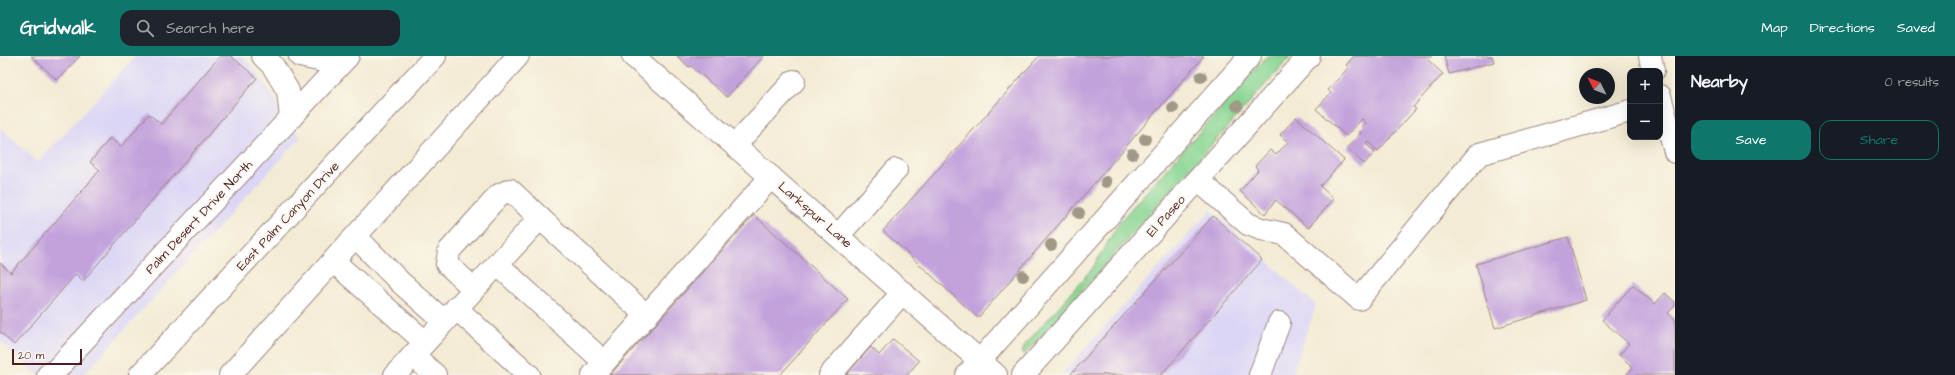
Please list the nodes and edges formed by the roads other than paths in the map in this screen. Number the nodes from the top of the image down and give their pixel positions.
1 (263, 56) edge
2 (300, 56) edge
3 (348, 56) edge
4 (435, 56) edge
5 (518, 56) edge
6 (633, 56) edge
7 (1250, 56) edge
8 (1309, 56) edge
9 (794, 81) dead end
10 (1662, 104) edge
11 (1627, 112) edge
12 (291, 118) junction
13 (735, 145) junction
14 (1675, 152) edge
15 (896, 170) dead end
16 (771, 177) junction
17 (1198, 180) junction
18 (540, 218) junction
19 (838, 236) junction
20 (356, 237) junction
21 (334, 262) junction
22 (497, 264) junction
23 (474, 289) junction
24 (903, 292) junction
25 (450, 315) junction
26 (646, 316) junction
27 (1279, 323) dead end
28 (419, 349) junction
29 (973, 368) edge
30 (599, 369) edge
31 (48, 375) edge
32 (140, 375) edge
33 (230, 375) edge
34 (395, 375) edge
35 (435, 375) edge
36 (529, 375) edge
37 (830, 375) edge
38 (996, 375) edge
39 (1023, 375) edge
40 (1260, 375) edge

1 - 12 street
2 - 3 street
3 - 12 street, Palm Desert Drive North
4 - 32 street, East Palm Canyon Drive
5 - 20 street
6 - 13 street, Larkspur Lane
7 - 29 street
8 - 17 street, El Paseo
9 - 13 street
10 - 14 street
11 - 17 street
12 - 31 street, Palm Desert Drive North
13 - 16 street, Larkspur Lane
15 - 19 street
16 - 19 street, Larkspur Lane
16 - 26 street
17 - 39 street, El Paseo
18 - 22 street
18 - 23 street
18 - 26 street
19 - 24 street, Larkspur Lane
20 - 21 street
20 - 25 street
21 - 28 street
21 - 33 street
22 - 23 street
22 - 30 street
23 - 25 street
24 - 29 street, Larkspur Lane
24 - 37 street
25 - 28 street
25 - 36 street
26 - 30 street
27 - 40 street
28 - 34 street
28 - 35 street
29 - 38 street, Larkspur Lane

